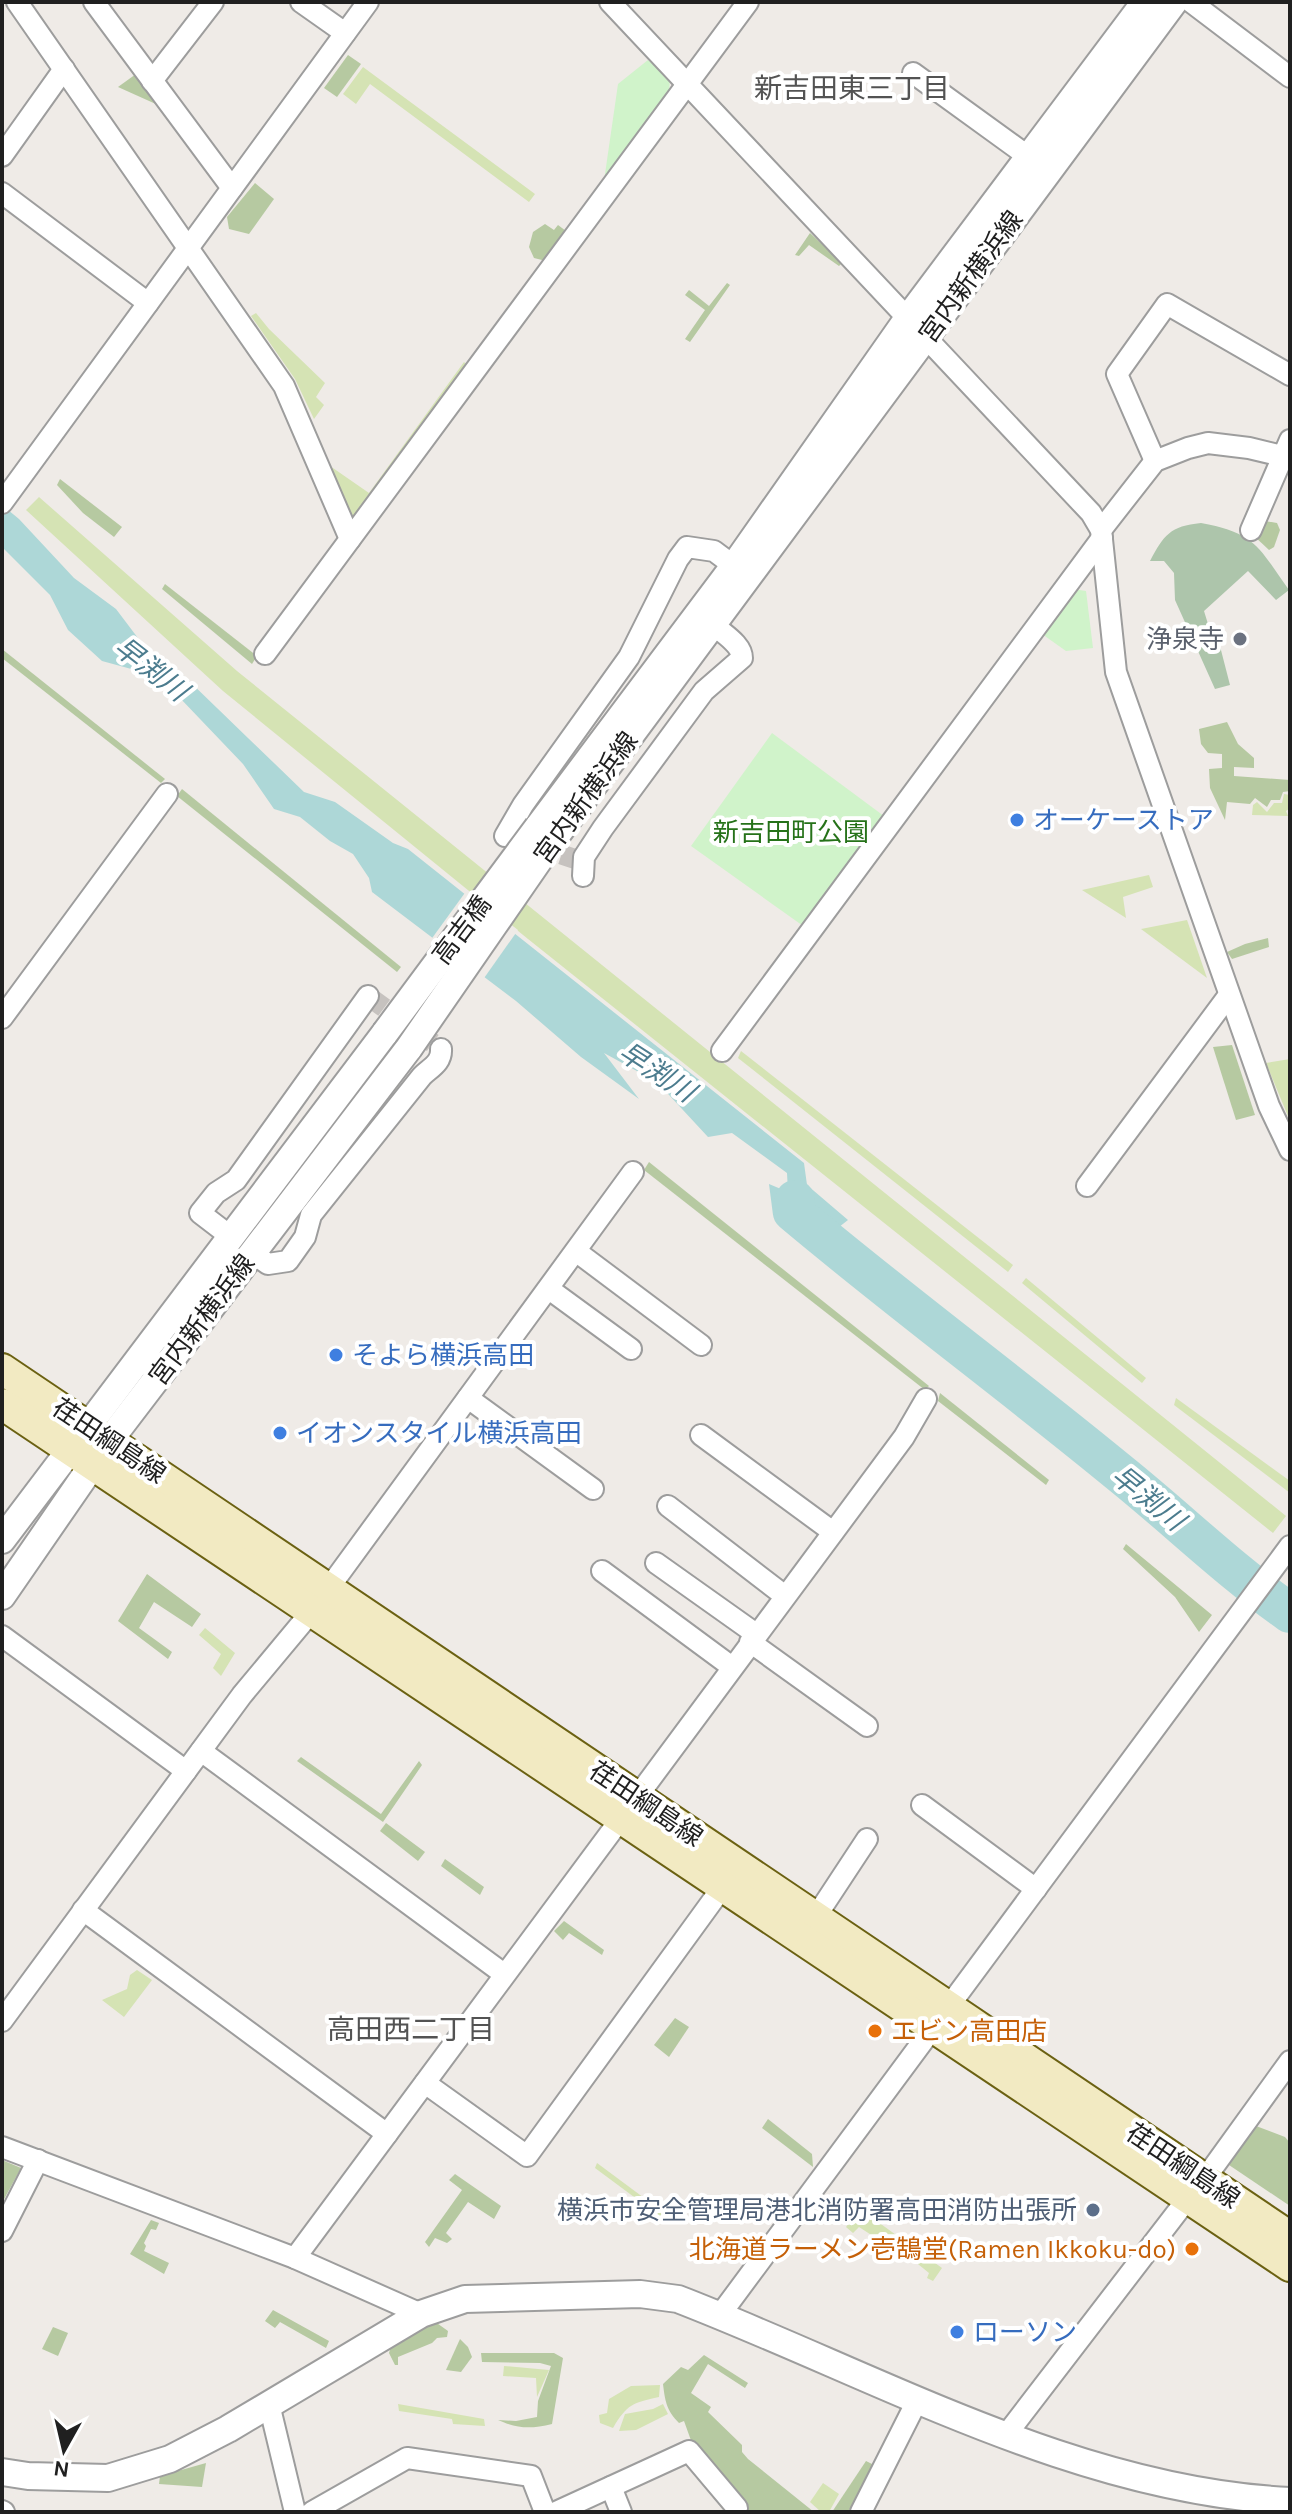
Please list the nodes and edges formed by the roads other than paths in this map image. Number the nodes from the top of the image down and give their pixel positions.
1 (17, 2) edge
2 (94, 2) edge
3 (213, 2) edge
4 (301, 2) edge
5 (368, 2) edge
6 (610, 2) edge
7 (748, 2) edge
8 (1145, 2) edge
9 (1174, 2) edge
10 (1191, 2) edge
11 (345, 33) junction
12 (64, 69) junction
13 (913, 73) dead end
14 (1290, 77) edge
15 (152, 81) junction
16 (687, 85) junction
17 (2, 156) edge
18 (1029, 157) junction
19 (232, 188) junction
20 (2, 193) edge
21 (188, 247) junction
22 (148, 303) junction
23 (908, 318) junction
24 (926, 338) junction
25 (1290, 375) edge
26 (1286, 448) edge
27 (1155, 461) junction
28 (2, 503) edge
29 (1251, 530) dead end
30 (1102, 534) junction
31 (350, 539) junction
32 (734, 566) junction
33 (714, 625) junction
34 (265, 654) dead end
35 (167, 794) dead end
36 (505, 836) dead end
37 (544, 836) junction
38 (581, 864) dead end
39 (1229, 995) junction
40 (368, 996) dead end
41 (2, 1018) edge
42 (385, 1033) joint
43 (441, 1049) dead end
44 (722, 1051) dead end
45 (1290, 1150) edge
46 (633, 1172) dead end
47 (1087, 1186) dead end
48 (230, 1236) junction
49 (577, 1252) junction
50 (252, 1253) junction
51 (549, 1289) junction
52 (701, 1345) dead end
53 (631, 1349) dead end
54 (2, 1369) edge
55 (468, 1398) junction
56 (926, 1399) dead end
57 (2, 1404) edge
58 (701, 1435) dead end
59 (89, 1445) junction
60 (593, 1489) dead end
61 (668, 1506) dead end
62 (833, 1532) junction
63 (2, 1540) edge
64 (1290, 1546) edge
65 (656, 1563) dead end
66 (602, 1571) dead end
67 (2, 1596) edge
68 (785, 1596) junction
69 (320, 1600) junction
70 (2, 1636) edge
71 (753, 1638) junction
72 (732, 1667) junction
73 (867, 1726) dead end
74 (201, 1751) junction
75 (186, 1771) junction
76 (922, 1805) dead end
77 (629, 1807) junction
78 (867, 1839) dead end
79 (724, 1885) junction
80 (1036, 1889) junction
81 (83, 1910) junction
82 (815, 1918) junction
83 (504, 1974) junction
84 (941, 2017) junction
85 (2, 2021) edge
86 (1290, 2061) edge
87 (425, 2083) junction
88 (387, 2134) junction
89 (2, 2147) edge
90 (38, 2160) junction
91 (1196, 2189) junction
92 (2, 2231) edge
93 (1290, 2237) edge
94 (295, 2258) junction
95 (1290, 2266) edge
96 (421, 2314) junction
97 (720, 2315) junction
98 (918, 2399) junction
99 (269, 2404) junction
100 (1006, 2435) junction
101 (2, 2472) edge
102 (611, 2487) junction
103 (1290, 2501) edge
104 (737, 2508) dead end
105 (295, 2512) edge
106 (312, 2512) edge
107 (545, 2512) edge
108 (556, 2512) edge
109 (621, 2512) edge
110 (861, 2512) edge

1 - 12 street
2 - 15 street
3 - 15 street
4 - 11 street
5 - 11 street
6 - 16 street
7 - 16 street
8 - 18 street, 宮内新横浜線
9 - 24 street, 宮内新横浜線
10 - 14 street
11 - 19 street
12 - 17 street
12 - 21 street
13 - 18 street
15 - 19 street
16 - 23 street
16 - 31 street
18 - 23 street, 宮内新横浜線
19 - 21 street
20 - 22 street
21 - 22 street
21 - 31 street
22 - 28 street
23 - 24 street
23 - 32 street, 宮内新横浜線
24 - 30 street
24 - 33 street, 宮内新横浜線
25 - 27 street
26 - 27 street
26 - 29 street
27 - 30 street
30 - 39 street
30 - 44 street
31 - 34 street
32 - 36 street
32 - 37 street, 宮内新横浜線
33 - 37 street, 宮内新横浜線
33 - 38 street
35 - 41 street
37 - 42 street, 高吉橋, bridge
37 - 50 street, 宮内新横浜線, bridge
39 - 45 street
39 - 47 street
40 - 48 street
42 - 48 street, 宮内新横浜線
43 - 50 street
46 - 49 street
48 - 59 street, 宮内新横浜線
49 - 51 street
49 - 52 street
50 - 59 street, 宮内新横浜線
51 - 53 street
51 - 55 street
54 - 59 main road, 荏田綱島線
55 - 60 street
55 - 69 street
56 - 62 street
57 - 59 main road, 荏田綱島線
58 - 62 street
59 - 63 street, 宮内新横浜線
59 - 67 street, 宮内新横浜線
59 - 69 main road, 荏田綱島線
61 - 68 street
62 - 68 street
64 - 80 street
65 - 71 street
66 - 72 street
68 - 71 street
69 - 74 street
69 - 77 main road, 荏田綱島線
70 - 75 street
71 - 72 street
71 - 73 street
72 - 77 street
74 - 75 street
74 - 83 street
75 - 81 street
76 - 80 street
77 - 79 main road, 荏田綱島線
77 - 82 main road, 荏田綱島線
77 - 83 street
78 - 82 street
79 - 84 main road, 荏田綱島線
79 - 87 street
80 - 84 street
81 - 85 street
81 - 88 street
82 - 84 main road, 荏田綱島線
83 - 87 street
84 - 91 main road, 荏田綱島線
84 - 97 street
86 - 91 street
87 - 88 street
88 - 94 street
89 - 90 street
90 - 92 street
90 - 94 street
91 - 93 main road, 荏田綱島線
91 - 95 main road, 荏田綱島線
91 - 100 street
94 - 96 street
96 - 97 street
96 - 99 street
97 - 98 street
98 - 100 street
98 - 110 street
99 - 101 street
99 - 105 street
100 - 103 street
102 - 104 street
102 - 108 street
102 - 109 street
106 - 107 street

